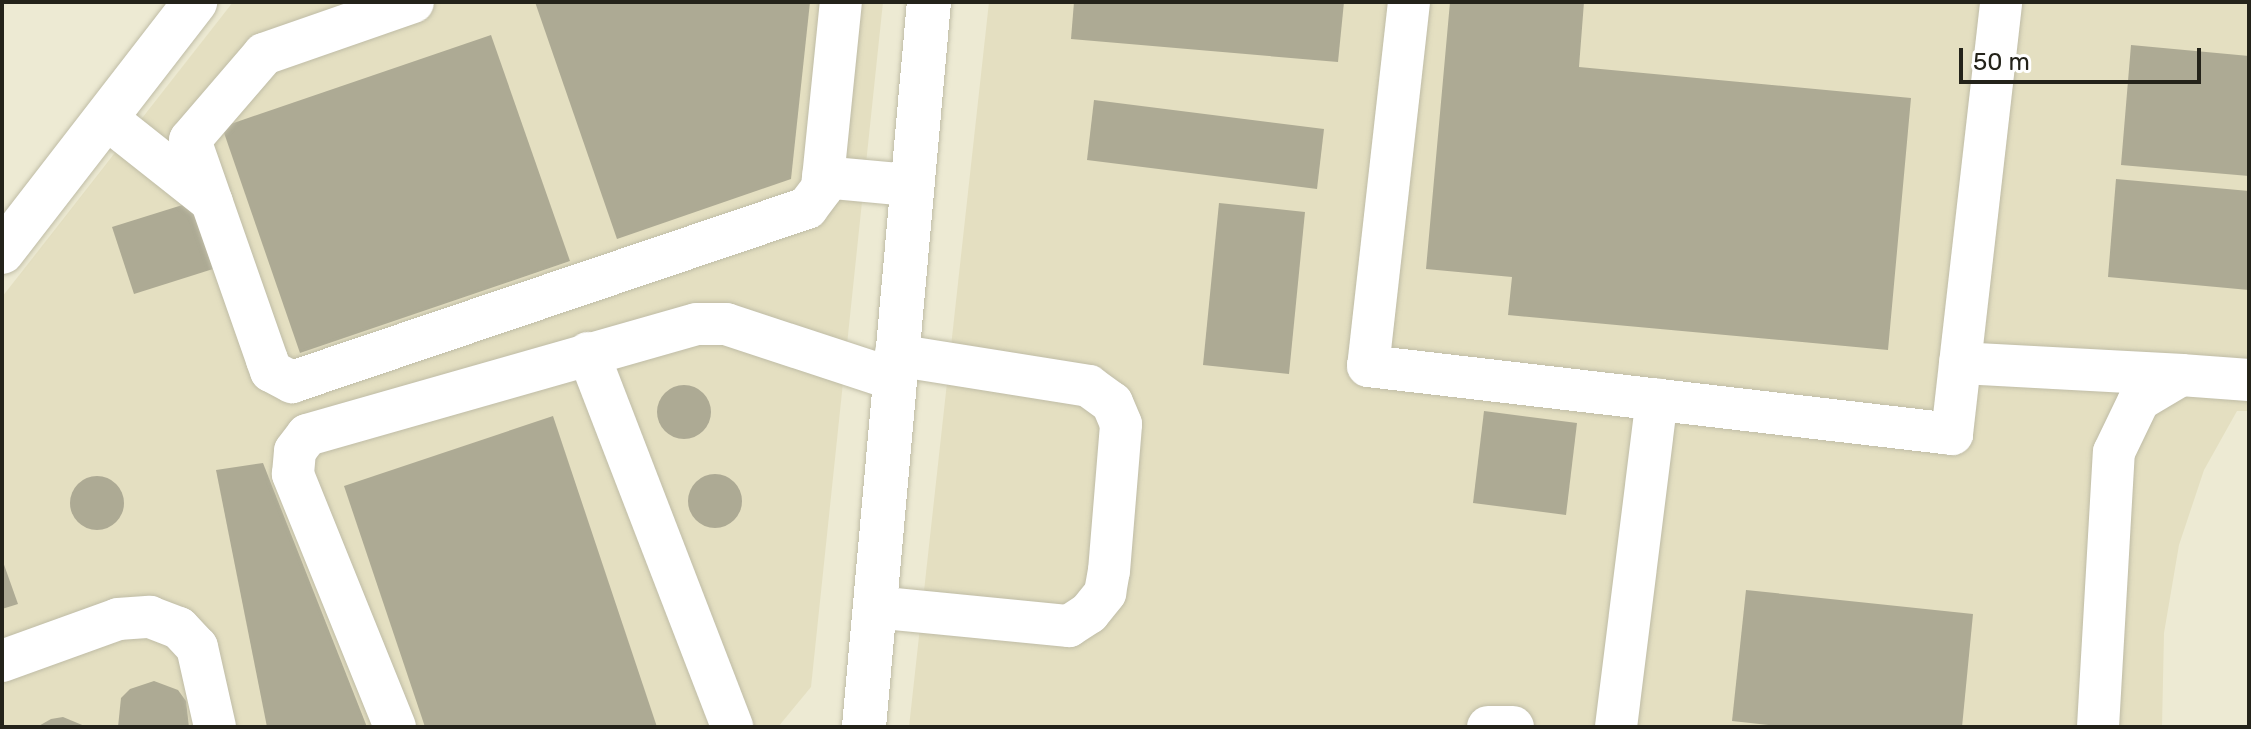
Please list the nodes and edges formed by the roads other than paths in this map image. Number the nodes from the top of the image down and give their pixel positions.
1 (195, 2) edge
2 (413, 2) edge
3 (841, 2) edge
4 (929, 2) edge
5 (1409, 2) edge
6 (2001, 2) edge
7 (106, 118) junction
8 (179, 154) junction
9 (823, 177) junction
10 (910, 185) junction
11 (2, 252) edge
12 (588, 353) junction
13 (1960, 363) junction
14 (894, 367) junction
15 (2181, 375) junction
16 (2249, 380) edge
17 (1657, 400) junction
18 (874, 607) junction
19 (2, 661) edge
20 (215, 727) edge
21 (395, 727) edge
22 (732, 727) edge
23 (864, 727) edge
24 (1488, 727) edge
25 (1513, 727) edge
26 (1616, 727) edge
27 (2098, 727) edge

1 - 7 main road
2 - 8 lane
3 - 9 lane
4 - 10 main road
5 - 17 lane
6 - 13 lane
7 - 8 lane
7 - 11 main road
8 - 9 lane
9 - 10 lane
10 - 14 main road
12 - 14 lane
12 - 21 lane
12 - 22 lane
13 - 15 lane
13 - 17 lane
14 - 18 main road
14 - 18 lane
15 - 16 lane
15 - 27 lane
17 - 26 lane
18 - 23 main road
19 - 20 lane
24 - 25 lane

